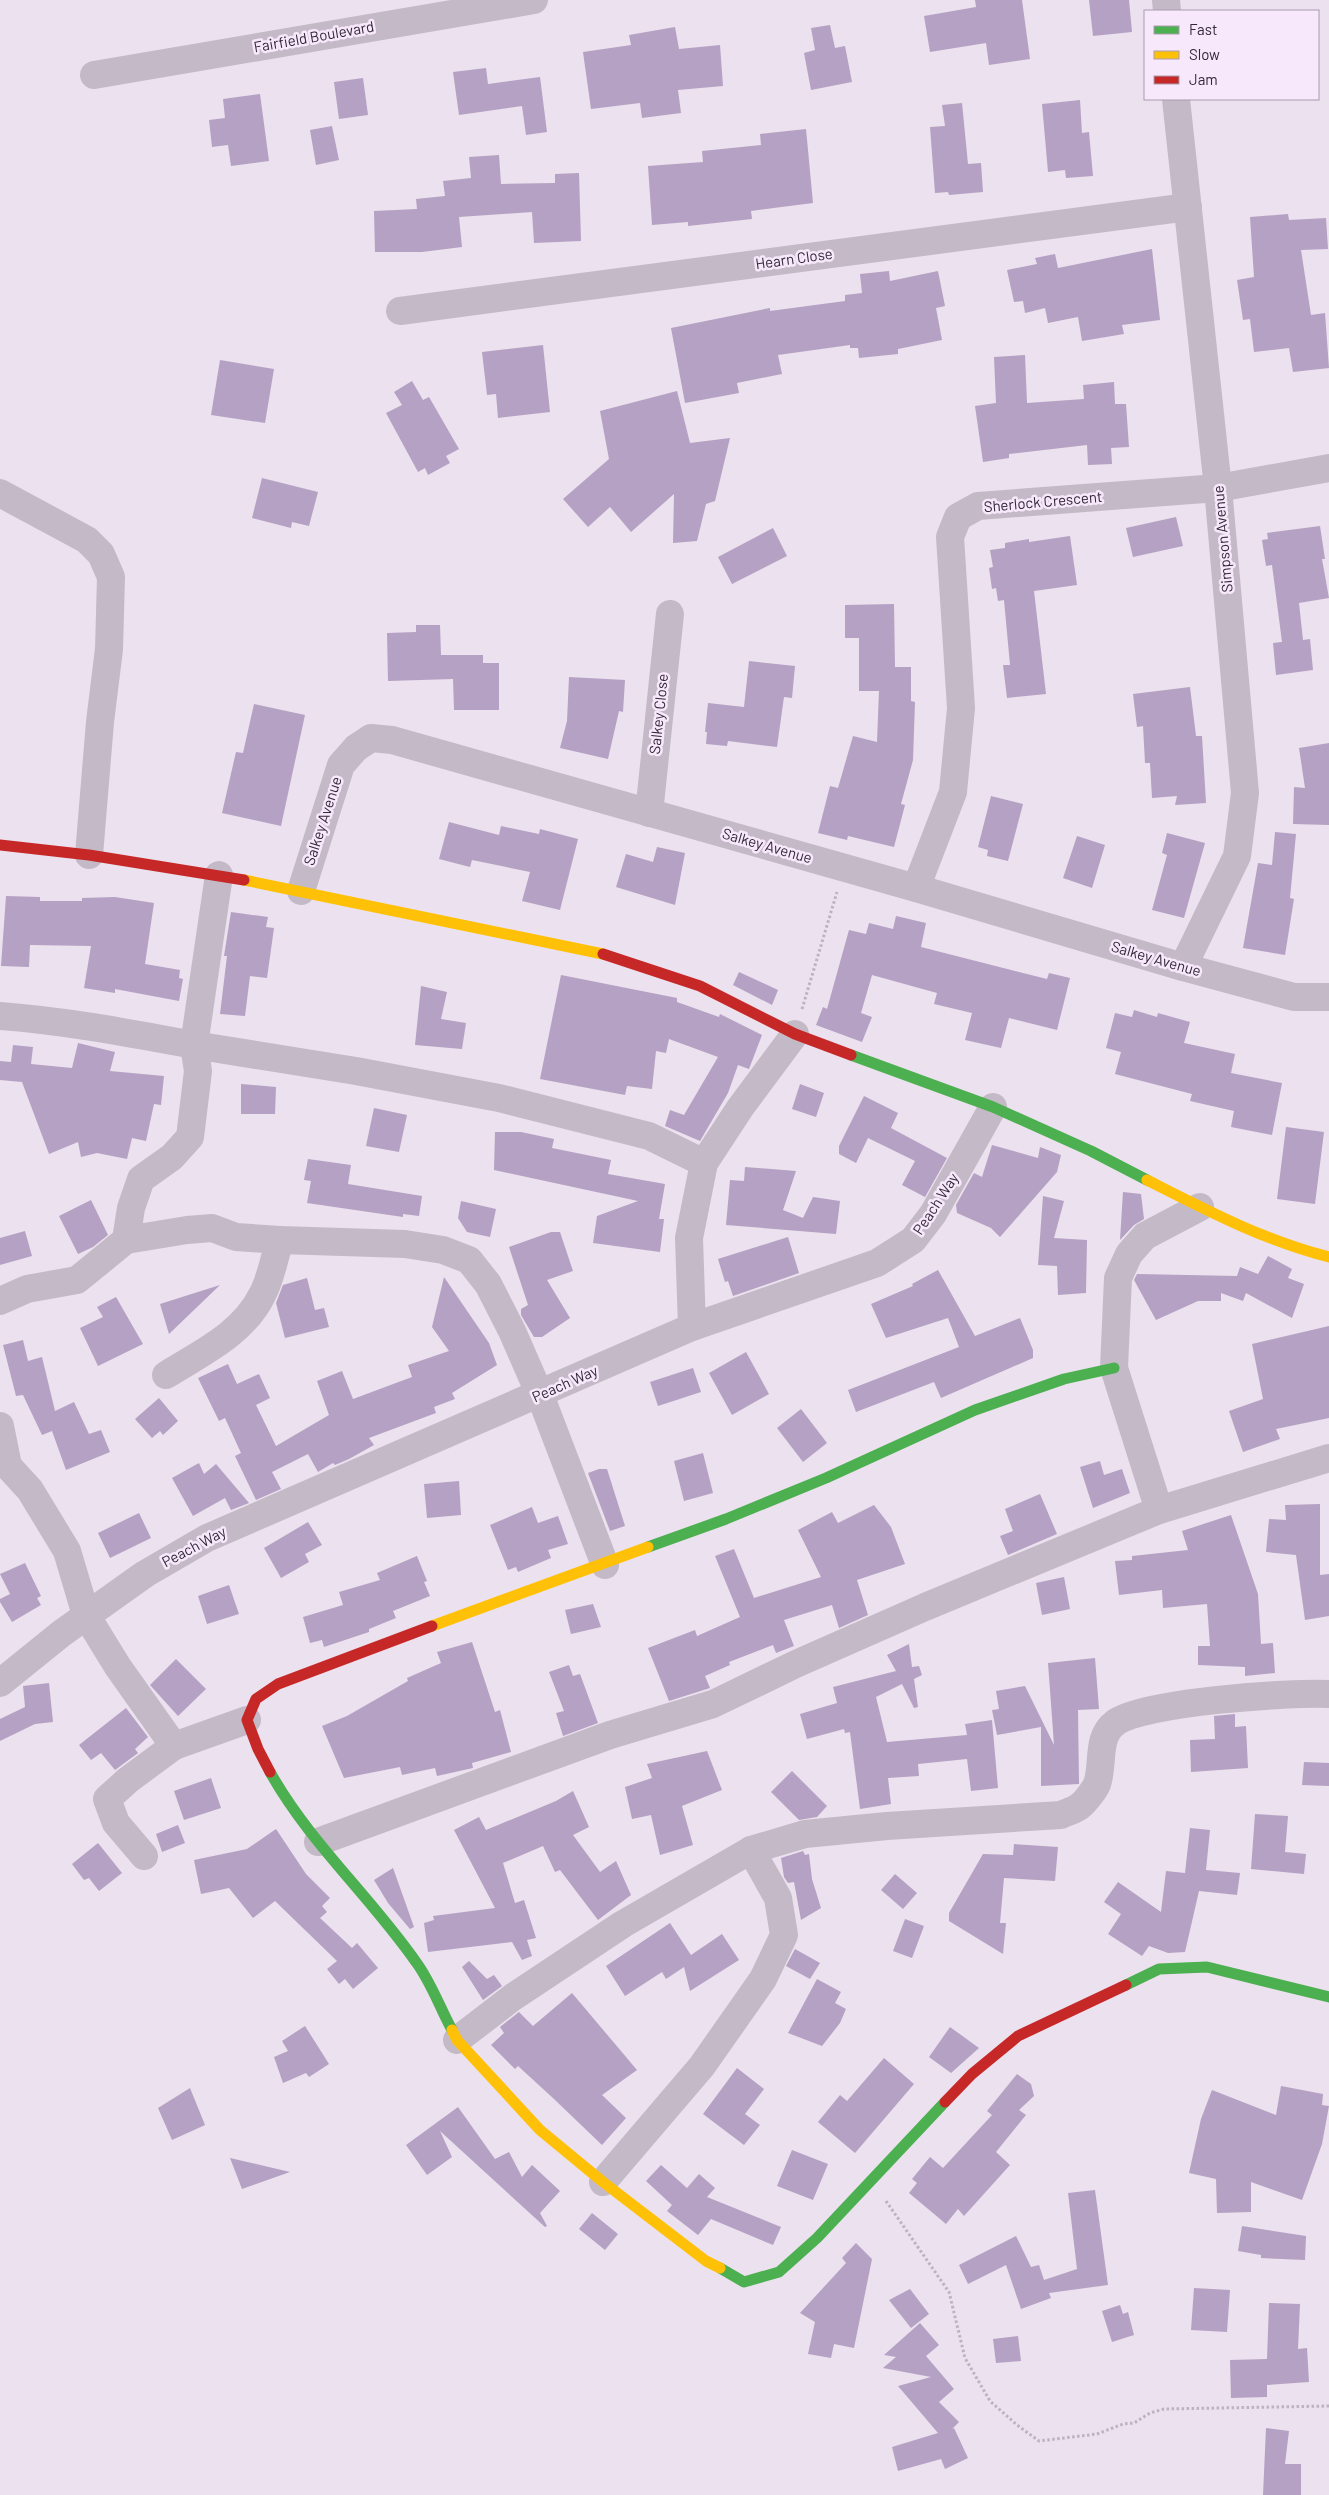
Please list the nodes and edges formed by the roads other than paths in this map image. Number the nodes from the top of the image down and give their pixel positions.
1 (534, 0) edge
2 (94, 75) dead end
3 (1176, 100) edge
4 (1188, 207) junction
5 (400, 311) dead end
6 (1329, 468) edge
7 (1218, 488) junction
8 (0, 493) edge
9 (670, 614) dead end
10 (649, 813) junction
11 (0, 845) edge
12 (88, 855) junction
13 (219, 875) junction
14 (916, 888) junction
15 (301, 890) junction
16 (1183, 968) junction
17 (1329, 997) edge
18 (0, 1016) edge
19 (795, 1034) junction
20 (194, 1045) junction
21 (993, 1107) junction
22 (704, 1162) junction
23 (1200, 1207) junction
24 (126, 1240) junction
25 (280, 1240) junction
26 (1329, 1257) edge
27 (0, 1301) edge
28 (692, 1327) junction
29 (1114, 1368) junction
30 (166, 1376) dead end
31 (540, 1395) junction
32 (0, 1426) edge
33 (1329, 1458) edge
34 (4, 1465) edge
35 (1158, 1510) junction
36 (604, 1565) junction
37 (86, 1615) junction
38 (0, 1683) edge
39 (1329, 1694) edge
40 (247, 1720) junction
41 (174, 1746) junction
42 (318, 1842) junction
43 (751, 1850) junction
44 (144, 1856) dead end
45 (1329, 1997) edge
46 (457, 2040) junction
47 (603, 2182) junction

1 - 2 street, Fairfield Boulevard
3 - 4 street, Simpson Avenue
4 - 5 street, Hearn Close
4 - 7 street, Simpson Avenue
6 - 7 street, Sherlock Crescent
7 - 14 street, Sherlock Crescent
7 - 16 street, Simpson Avenue
8 - 12 street
9 - 10 street, Salkey Close
10 - 14 street, Salkey Avenue
10 - 15 street, Salkey Avenue
11 - 12 street
12 - 13 street
13 - 15 street
13 - 20 street
14 - 16 street, Salkey Avenue
15 - 19 street
16 - 17 street, Salkey Avenue
18 - 20 street
19 - 21 street
19 - 22 street
20 - 22 street
20 - 24 street
21 - 23 street
21 - 28 street, Peach Way
22 - 28 street
23 - 26 street
23 - 29 street
24 - 25 street
24 - 27 street
25 - 30 street
25 - 31 street
28 - 31 street, Peach Way
29 - 35 street
29 - 36 street
31 - 36 street
31 - 37 street, Peach Way
32 - 34 street
33 - 35 street
34 - 37 street
35 - 42 street
36 - 40 street
37 - 38 street, Peach Way
37 - 41 street
39 - 43 street
40 - 41 street
40 - 42 street
41 - 44 street
42 - 46 street
43 - 46 street
43 - 47 street
45 - 47 street
46 - 47 street

